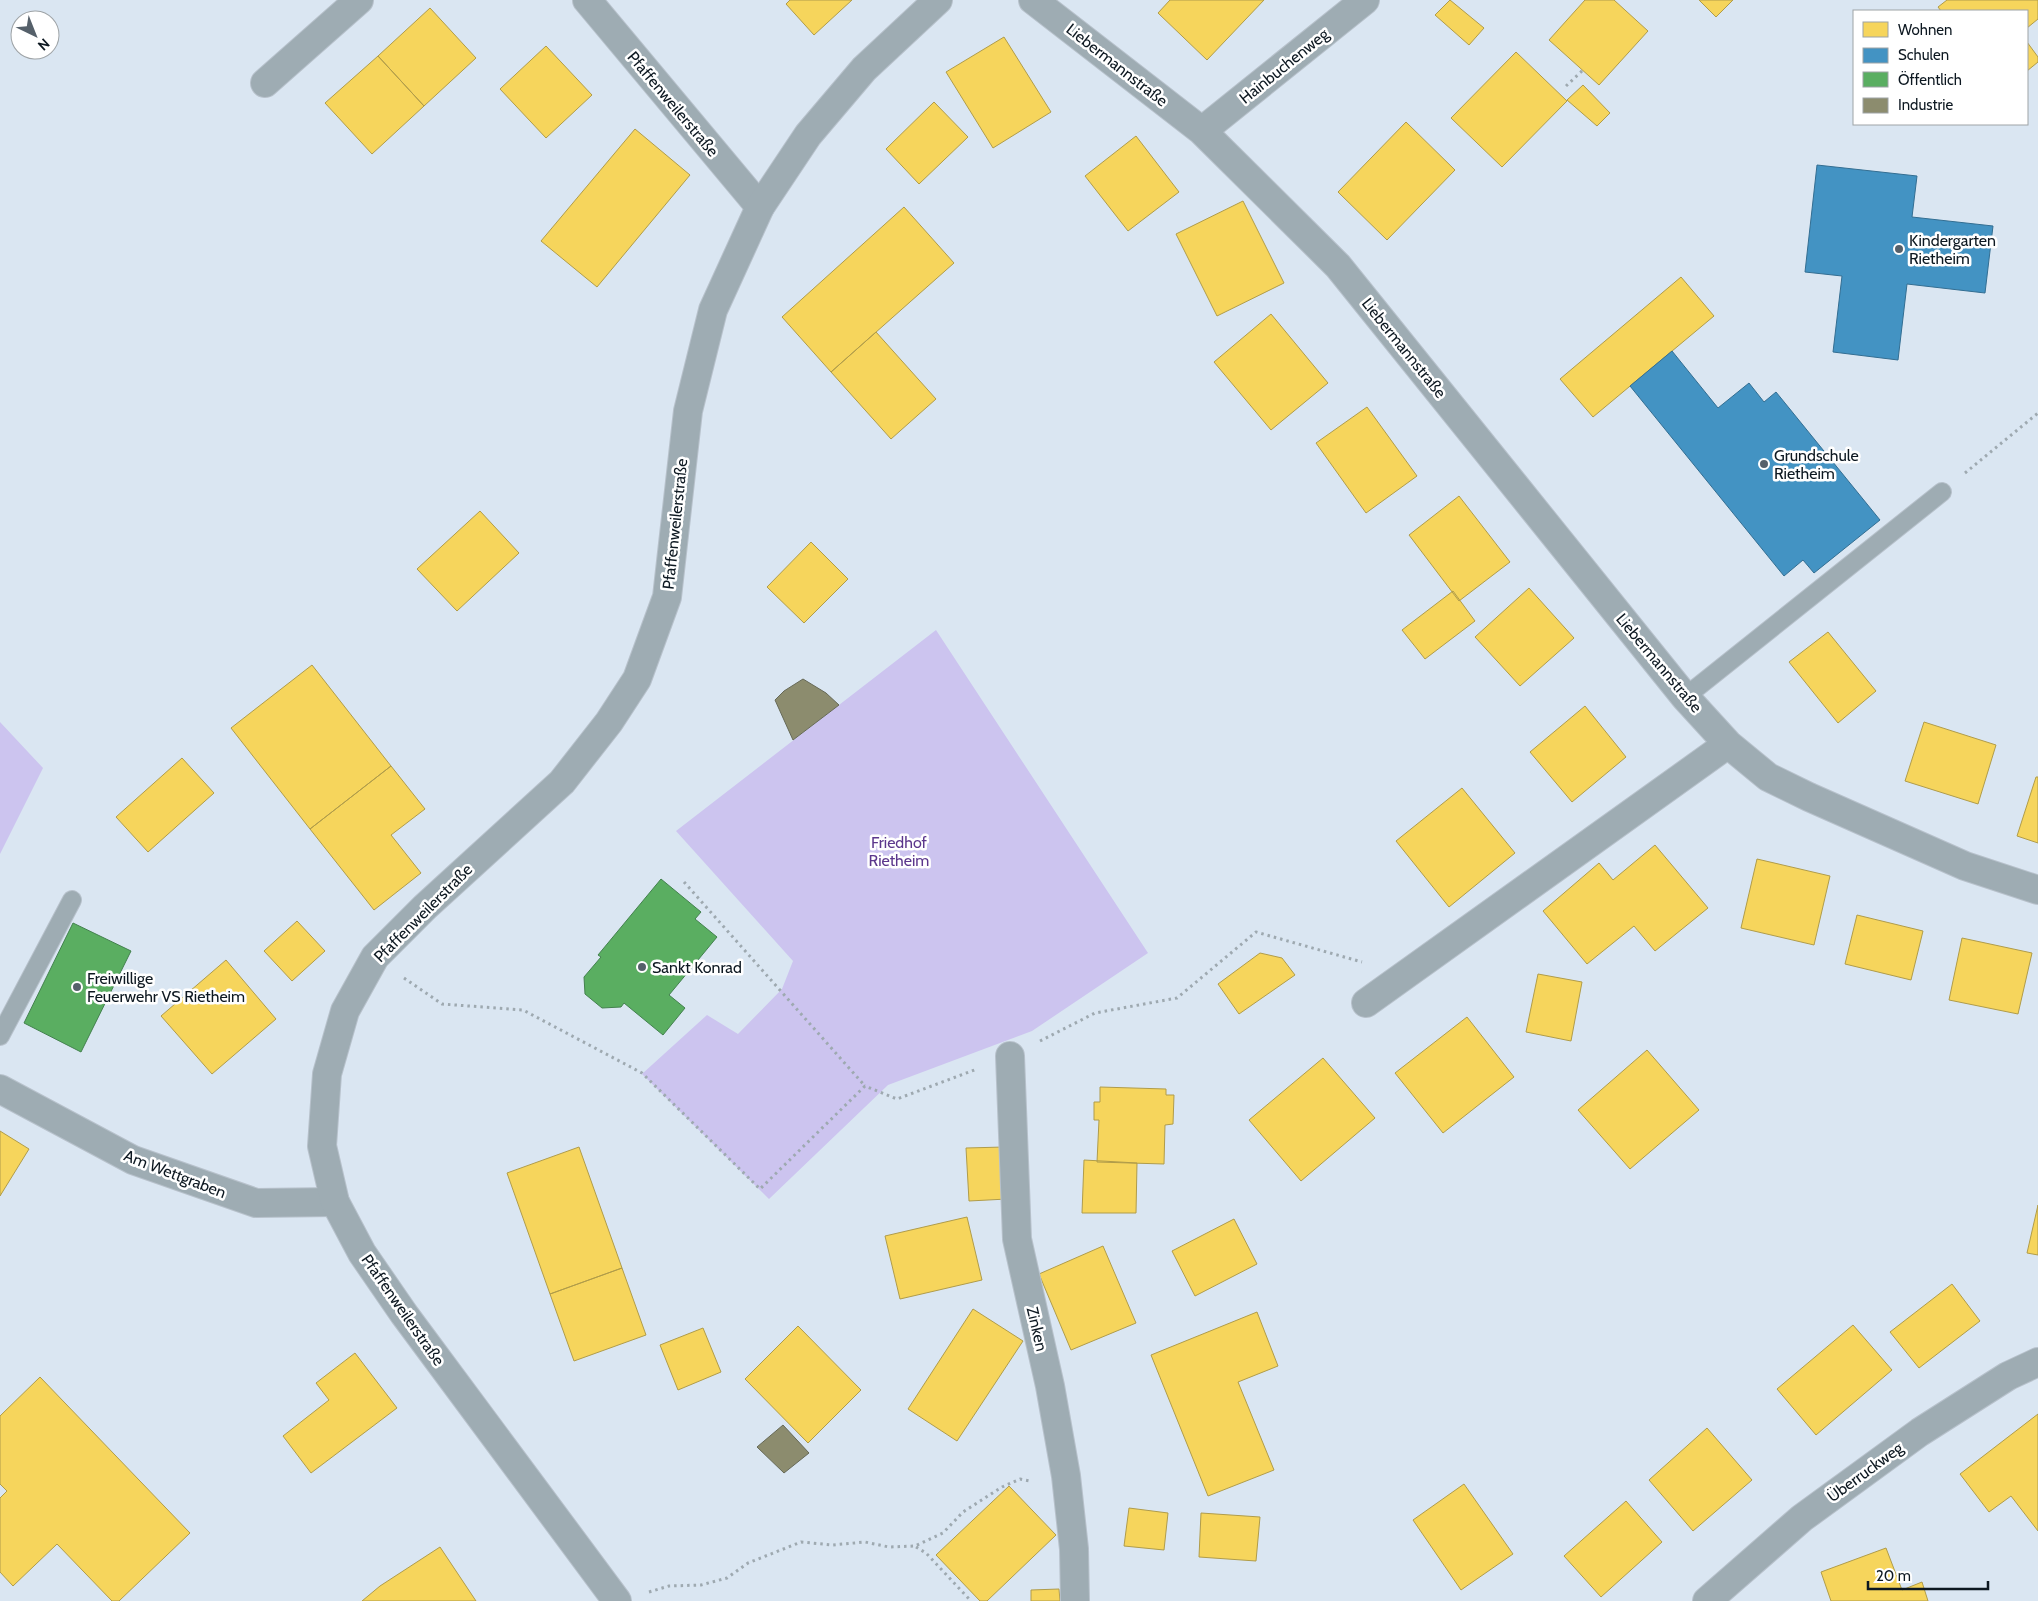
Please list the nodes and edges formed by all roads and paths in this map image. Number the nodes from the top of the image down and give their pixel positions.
1 (359, 0) edge
2 (586, 0) edge
3 (938, 0) edge
4 (1033, 0) edge
5 (1365, 0) edge
6 (1583, 70) dead end
7 (265, 83) dead end
8 (1566, 86) dead end
9 (1202, 131) junction
10 (760, 207) junction
11 (2038, 413) edge
12 (1942, 492) joint
13 (1685, 697) junction
14 (1728, 744) junction
15 (684, 882) dead end
16 (2038, 890) edge
17 (72, 900) dead end
18 (374, 957) junction
19 (1407, 974) junction
20 (1366, 1003) dead end
21 (0, 1036) edge
22 (1010, 1056) junction
23 (865, 1086) junction
24 (0, 1089) edge
25 (335, 1202) junction
26 (2038, 1362) edge
27 (1066, 1476) junction
28 (915, 1546) junction
29 (630, 1598) edge
30 (971, 1601) edge
31 (1074, 1601) edge
32 (1707, 1601) edge

1 - 7 street
2 - 10 street, Pfaffenweilerstraße
3 - 10 street, Pfaffenweilerstraße
4 - 9 street, Liebermannstraße
5 - 9 street, Hainbuchenweg
6 - 8 path
9 - 13 street, Liebermannstraße
10 - 18 street, Pfaffenweilerstraße
11 - 12 path
12 - 13 lane
13 - 14 street, Liebermannstraße
14 - 16 street, Liebermannstraße
14 - 19 street
15 - 23 path
17 - 21 lane
18 - 23 path
18 - 25 street, Pfaffenweilerstraße
19 - 20 street
19 - 22 path
22 - 23 path
22 - 27 street, Zinken
24 - 25 street, Am Wettgraben
25 - 29 street, Pfaffenweilerstraße
26 - 32 street, Überruckweg
27 - 28 path
27 - 31 street, Zinken
28 - 29 path
28 - 30 path

